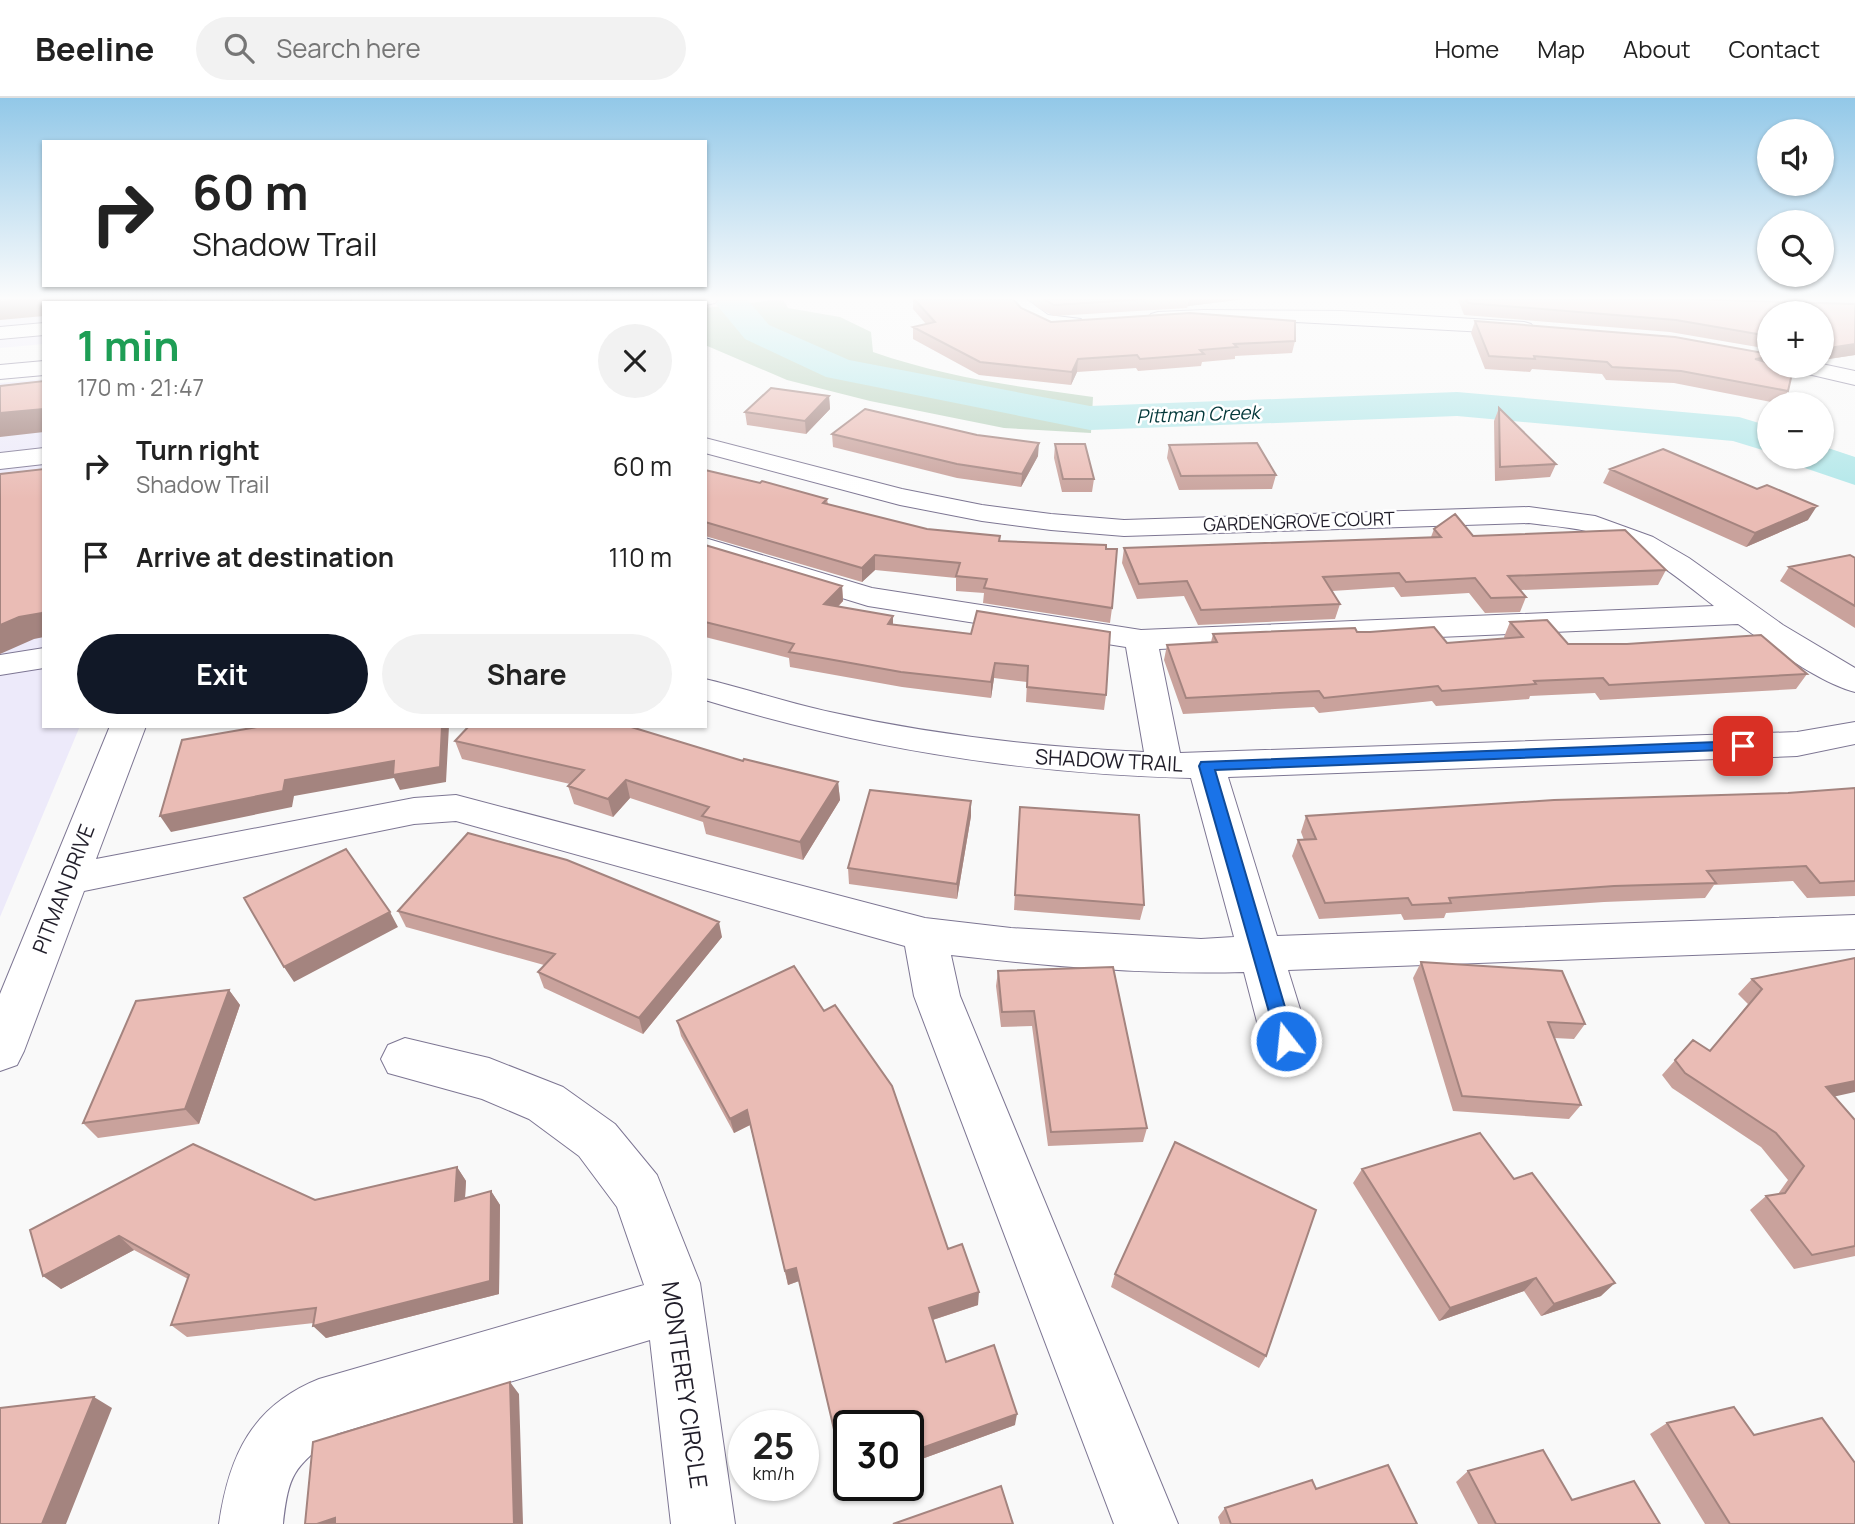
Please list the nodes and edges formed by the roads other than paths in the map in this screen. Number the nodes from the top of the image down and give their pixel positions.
1 (42, 368) edge
2 (0, 372) edge
3 (1834, 374) edge
4 (1855, 379) edge
5 (42, 389) edge
6 (0, 394) edge
7 (707, 446) edge
8 (42, 456) edge
9 (0, 461) edge
10 (707, 548) edge
11 (1745, 614) junction
12 (1141, 640) junction
13 (42, 659) edge
14 (4, 671) edge
15 (1855, 682) edge
16 (707, 690) edge
17 (127, 728) edge
18 (1855, 733) edge
19 (1164, 765) junction
20 (1206, 766) junction
21 (69, 879) junction
22 (1855, 932) edge
23 (925, 935) junction
24 (1261, 955) junction
25 (1286, 1041) dead end
26 (0, 1051) edge
27 (405, 1059) dead end
28 (675, 1304) junction
29 (251, 1524) edge
30 (703, 1524) edge
31 (1146, 1524) edge

1 - 2 street
3 - 4 street
5 - 6 street
7 - 11 street, GARDENGROVE COURT
8 - 9 street
10 - 12 street
11 - 12 street
11 - 15 street, GARDENGROVE COURT
12 - 19 street
13 - 14 street
16 - 19 street, SHADOW TRAIL
17 - 21 street, PITMAN DRIVE
18 - 20 street, SHADOW TRAIL
19 - 20 street, SHADOW TRAIL
20 - 24 street
21 - 23 street
21 - 26 street, PITMAN DRIVE
22 - 24 street
23 - 24 street
23 - 31 street
24 - 25 street
27 - 28 street, MONTEREY CIRCLE
28 - 29 street
28 - 30 street, MONTEREY CIRCLE

